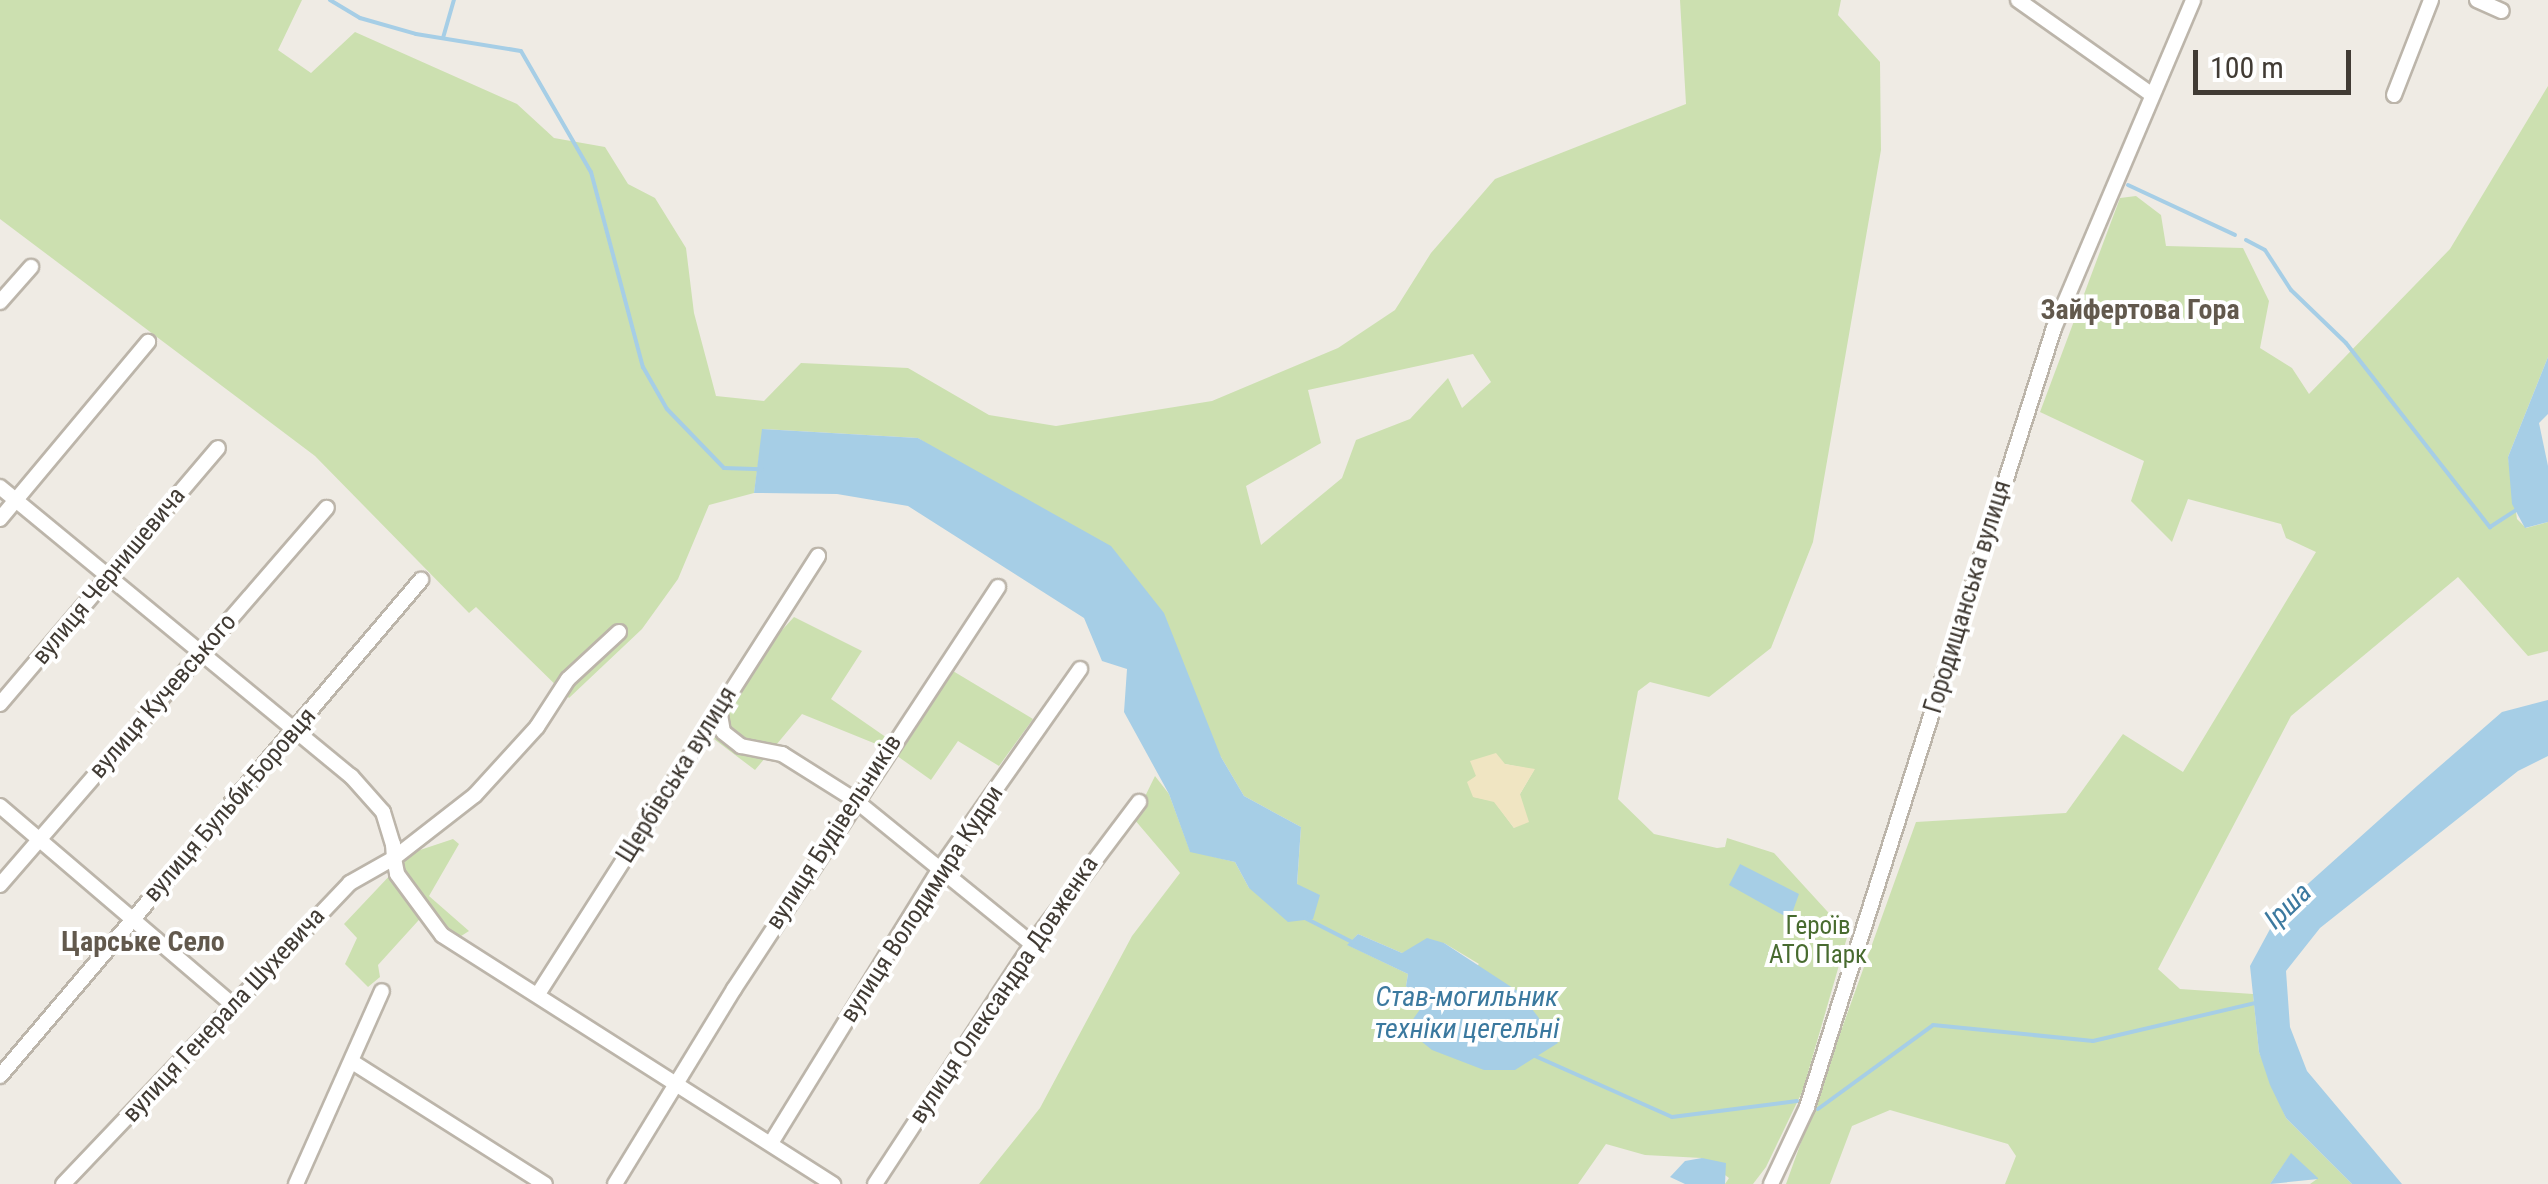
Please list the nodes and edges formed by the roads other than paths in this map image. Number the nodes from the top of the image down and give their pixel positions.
1 (2018, 0) edge
2 (2192, 0) edge
3 (2431, 0) edge
4 (2477, 0) edge
5 (2502, 11) dead end
6 (2152, 95) junction
7 (2394, 95) dead end
8 (31, 268) dead end
9 (0, 302) edge
10 (148, 342) dead end
11 (218, 448) dead end
12 (0, 487) edge
13 (16, 500) junction
14 (328, 508) dead end
15 (0, 520) edge
16 (818, 556) dead end
17 (110, 576) junction
18 (421, 580) dead end
19 (998, 587) dead end
20 (619, 632) dead end
21 (200, 653) junction
22 (1080, 669) dead end
23 (0, 704) edge
24 (719, 709) junction
25 (294, 731) junction
26 (855, 800) junction
27 (1138, 802) dead end
28 (0, 806) edge
29 (40, 839) junction
30 (394, 858) junction
31 (941, 867) junction
32 (0, 885) edge
33 (133, 918) junction
34 (1032, 944) junction
35 (382, 991) dead end
36 (538, 994) junction
37 (233, 1005) junction
38 (354, 1063) junction
39 (0, 1076) edge
40 (681, 1084) junction
41 (771, 1143) junction
42 (63, 1184) edge
43 (296, 1184) edge
44 (545, 1184) edge
45 (615, 1184) edge
46 (833, 1184) edge
47 (875, 1184) edge
48 (1771, 1184) edge

1 - 6 street
2 - 6 street, Городищанська вулиця
3 - 7 street
4 - 5 street
6 - 48 street, Городищанська вулиця
8 - 9 street
10 - 13 street
11 - 17 street, вулиця Чернишевича
12 - 13 street
13 - 15 street
13 - 17 street
14 - 21 street, вулиця Кучевського
16 - 24 street, Щербівська вулиця
17 - 21 street
17 - 23 street, вулиця Чернишевича
18 - 25 street, вулиця Бульби-Боровця
19 - 26 street, вулиця Будівельників
20 - 30 street, вулиця Генерала Шухевича
21 - 25 street
21 - 29 street, вулиця Кучевського
22 - 31 street, вулиця Володимира Кудри
24 - 26 street
24 - 36 street, Щербівська вулиця
25 - 30 street
25 - 33 street, вулиця Бульби-Боровця
26 - 31 street
26 - 40 street, вулиця Будівельників
27 - 34 street, вулиця Олександра Довженка
28 - 29 street
29 - 32 street, вулиця Кучевського
29 - 33 street
30 - 36 street
30 - 37 street, вулиця Генерала Шухевича
31 - 34 street
31 - 41 street, вулиця Володимира Кудри
33 - 37 street
33 - 39 street, вулиця Бульби-Боровця
34 - 47 street, вулиця Олександра Довженка
35 - 38 street
36 - 40 street
37 - 42 street, вулиця Генерала Шухевича
38 - 43 street
38 - 44 street
40 - 41 street
40 - 45 street, вулиця Будівельників
41 - 46 street

